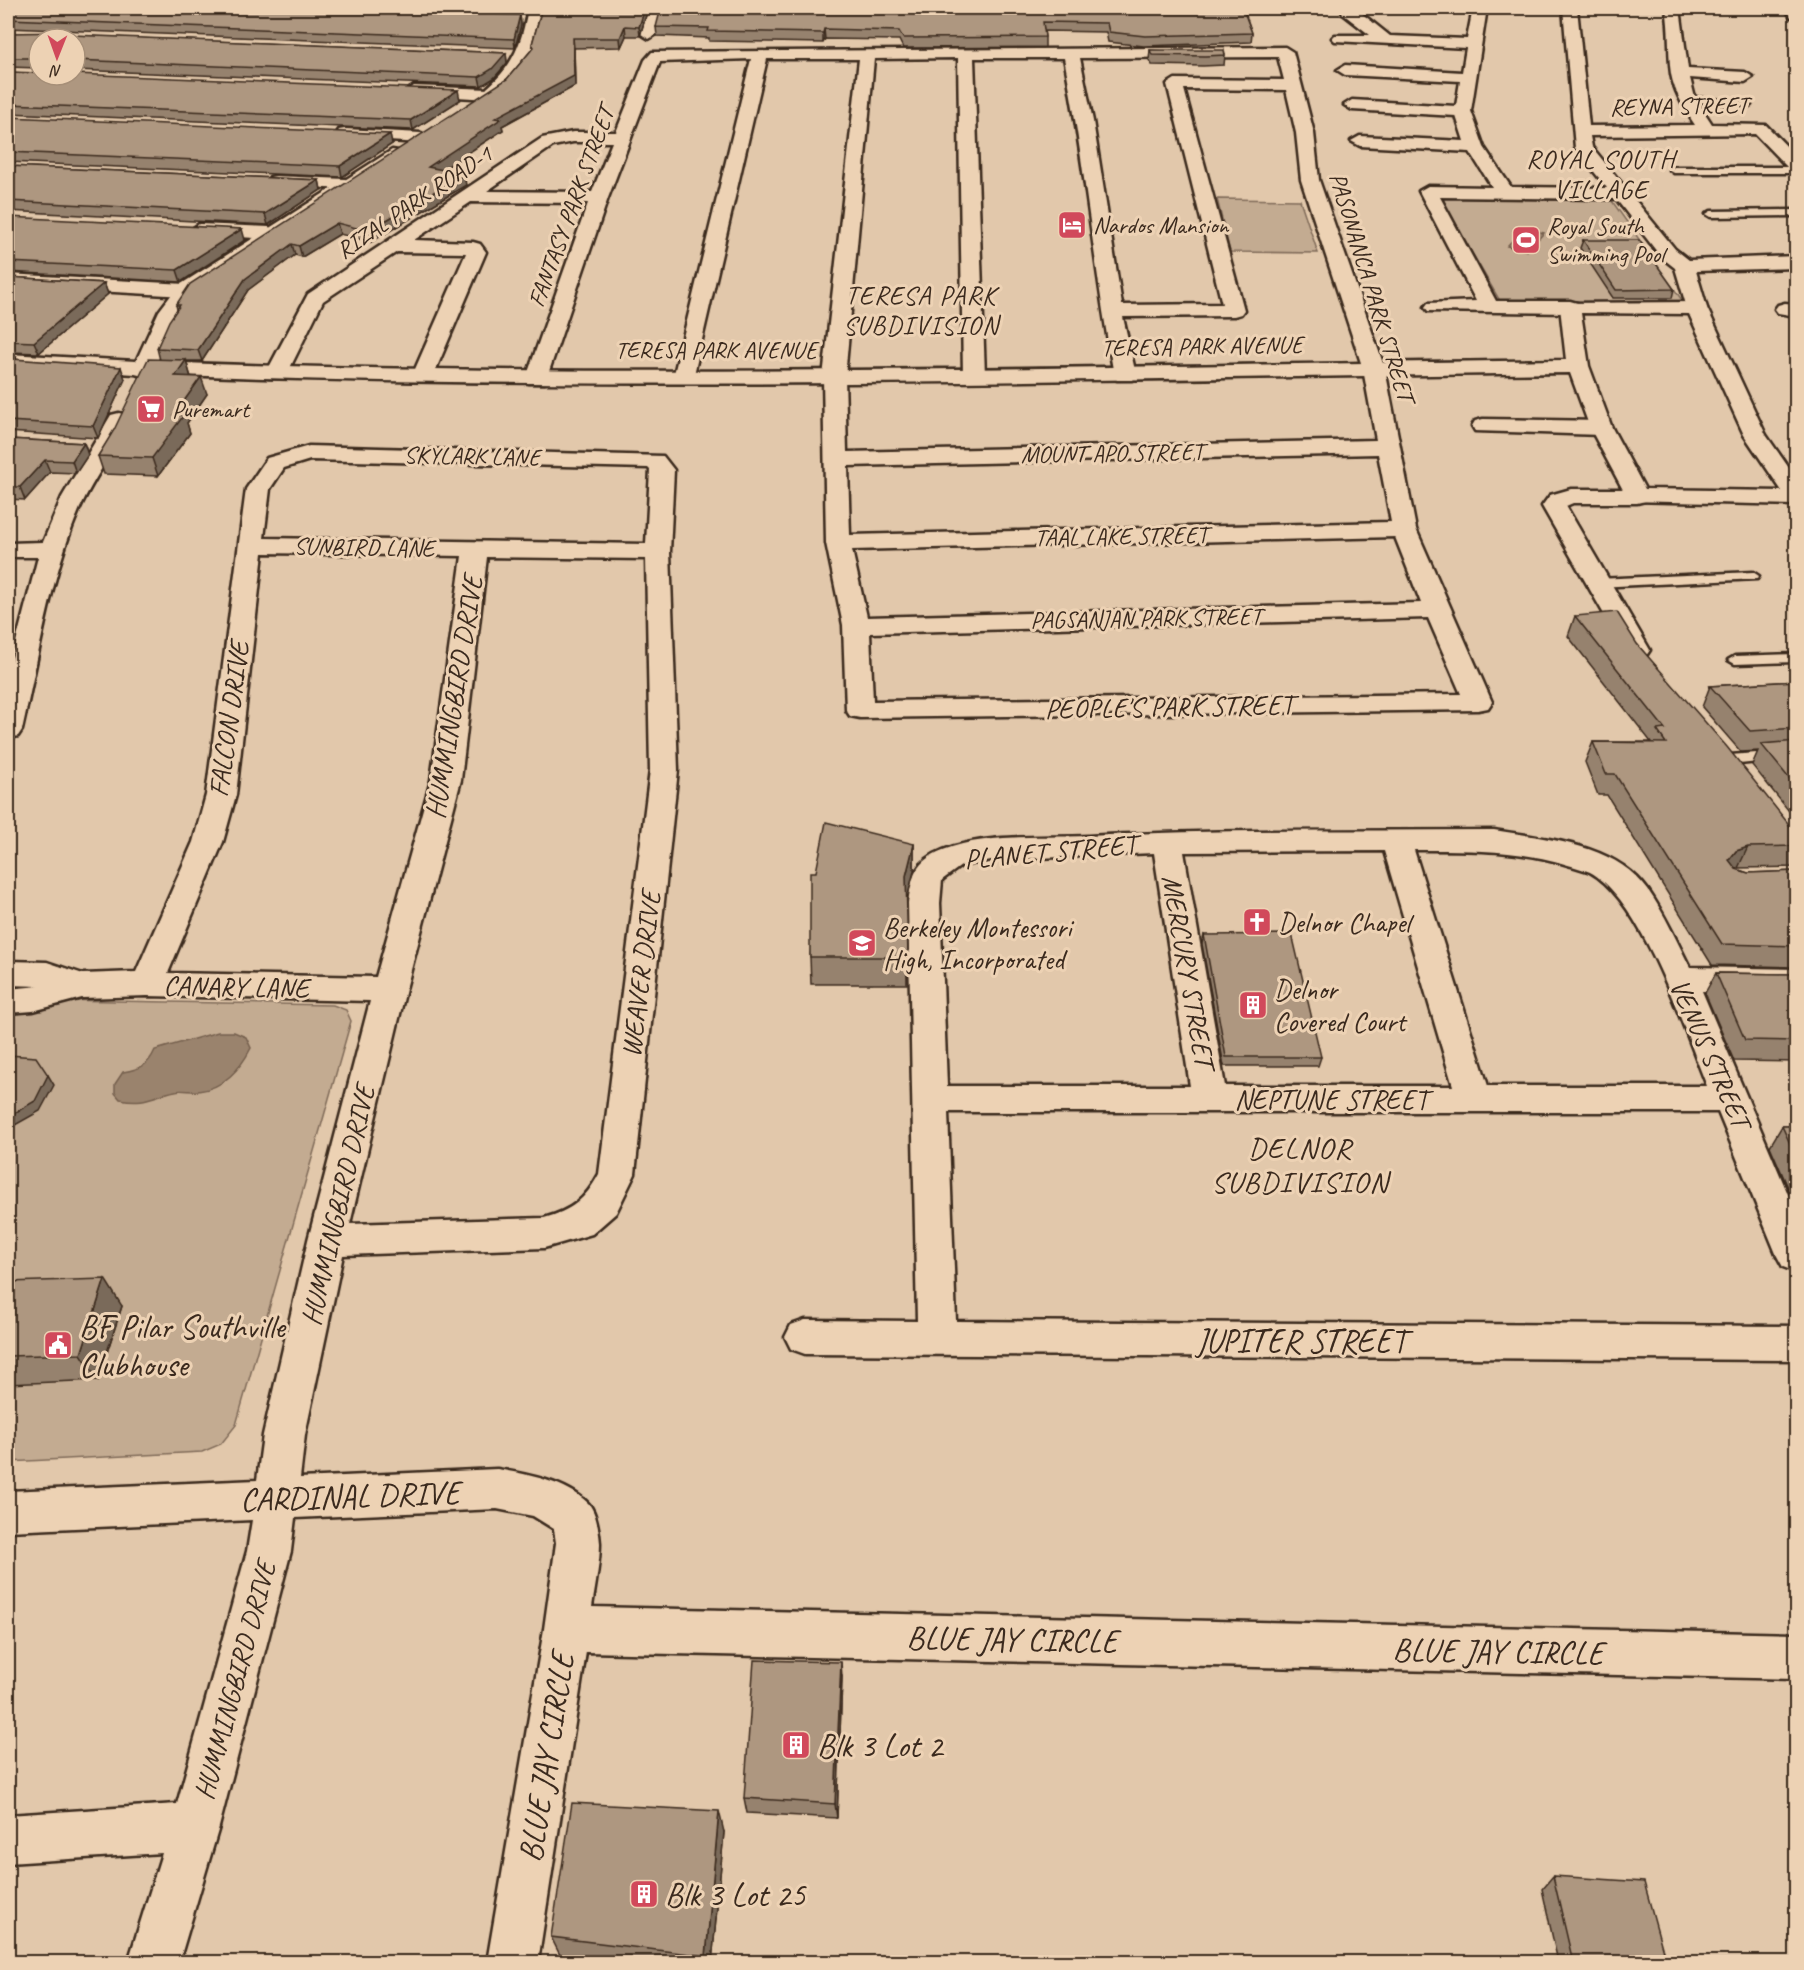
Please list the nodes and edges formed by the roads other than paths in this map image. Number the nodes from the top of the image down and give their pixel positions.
1 (656, 8) edge
2 (1348, 8) edge
3 (1408, 8) edge
4 (1415, 8) edge
5 (1480, 8) edge
6 (1570, 8) edge
7 (1673, 8) edge
8 (1792, 8) edge
9 (1797, 14) edge
10 (530, 15) edge
11 (649, 34) dead end
12 (1340, 38) dead end
13 (1385, 39) junction
14 (1474, 44) junction
15 (1071, 53) junction
16 (867, 54) junction
17 (966, 54) junction
18 (760, 55) junction
19 (1345, 70) dead end
20 (1679, 73) junction
21 (1470, 77) junction
22 (1745, 77) dead end
23 (1293, 85) junction
24 (396, 90) edge
25 (489, 94) junction
26 (1686, 98) junction
27 (1352, 105) dead end
28 (1747, 105) dead end
29 (1462, 111) junction
30 (460, 113) edge
31 (440, 125) edge
32 (1707, 129) junction
33 (1582, 131) junction
34 (326, 134) edge
35 (623, 137) junction
36 (421, 138) junction
37 (1360, 141) dead end
38 (1475, 147) junction
39 (1797, 168) edge
40 (1674, 170) dead end
41 (253, 180) edge
42 (345, 184) junction
43 (1505, 192) junction
44 (1623, 194) junction
45 (469, 196) junction
46 (599, 198) junction
47 (1797, 213) edge
48 (1711, 214) dead end
49 (186, 229) edge
50 (269, 233) junction
51 (396, 246) junction
52 (1797, 262) edge
53 (1684, 266) junction
54 (8, 280) edge
55 (185, 290) junction
56 (1489, 306) junction
57 (1435, 307) dead end
58 (1570, 307) junction
59 (1697, 308) junction
60 (1112, 311) junction
61 (8, 360) edge
62 (1578, 366) junction
63 (1374, 369) junction
64 (277, 373) junction
65 (1125, 375) junction
66 (423, 376) junction
67 (974, 376) junction
68 (834, 377) junction
69 (537, 378) junction
70 (684, 378) junction
71 (136, 386) junction
72 (1484, 426) dead end
73 (1601, 428) junction
74 (1389, 447) junction
75 (289, 457) joint
76 (836, 459) junction
77 (655, 461) joint
78 (1637, 496) junction
79 (1797, 496) edge
80 (1404, 529) junction
81 (838, 543) junction
82 (250, 545) junction
83 (475, 549) junction
84 (8, 550) edge
85 (658, 552) junction
86 (51, 559) junction
87 (8, 567) edge
88 (1753, 576) dead end
89 (1597, 584) junction
90 (1437, 610) junction
91 (856, 625) junction
92 (1797, 658) edge
93 (1735, 660) dead end
94 (1656, 674) edge
95 (1478, 702) joint
96 (8, 730) edge
97 (1723, 751) joint
98 (1797, 754) edge
99 (1752, 788) edge
100 (1396, 841) junction
101 (1167, 842) junction
102 (1601, 865) joint
103 (8, 973) edge
104 (1680, 979) junction
105 (1797, 981) edge
106 (147, 984) junction
107 (82, 986) junction
108 (389, 989) junction
109 (8, 1000) edge
110 (930, 1099) junction
111 (1210, 1099) junction
112 (1475, 1099) junction
113 (1732, 1100) junction
114 (327, 1240) junction
115 (1797, 1256) edge
116 (805, 1336) dead end
117 (937, 1338) junction
118 (1797, 1343) edge
119 (274, 1498) junction
120 (8, 1511) edge
121 (567, 1629) junction
122 (1797, 1657) edge
123 (195, 1827) junction
124 (8, 1839) edge
125 (154, 1962) edge
126 (512, 1962) edge

1 - 11 street
2 - 13 street
3 - 4 lane
5 - 14 street
6 - 33 street
7 - 20 street
8 - 9 street
10 - 25 street
12 - 13 street
13 - 14 street
14 - 21 street
15 - 17 street
15 - 23 street, PASONANCA PARK STREET
15 - 60 street
16 - 17 street
16 - 18 street
16 - 68 street
17 - 67 street
18 - 35 street, FANTASY PARK STREET
18 - 70 street
19 - 21 street
20 - 22 street
20 - 26 street
21 - 29 street
23 - 60 street
23 - 63 street, PASONANCA PARK STREET
24 - 25 street
25 - 30 street
26 - 28 lane
26 - 32 street
27 - 29 street
29 - 38 street
31 - 36 street
32 - 33 street, REYNA STREET
32 - 39 street, REYNA STREET
33 - 44 street
34 - 36 street
35 - 45 street, RIZAL PARK ROAD-1
35 - 46 street, FANTASY PARK STREET
36 - 42 street
37 - 38 street
38 - 43 street
39 - 40 lane
41 - 42 street
42 - 50 street
43 - 44 street
43 - 56 street
44 - 53 street
45 - 46 street
45 - 51 street, RIZAL PARK ROAD-1
46 - 69 street, FANTASY PARK STREET
47 - 48 lane
49 - 50 street
50 - 55 street
51 - 64 street, RIZAL PARK ROAD-1
51 - 66 street
52 - 53 street
53 - 59 street
54 - 55 street
55 - 71 street
56 - 57 street
56 - 58 street
58 - 59 street
58 - 62 street
59 - 79 street
60 - 65 street
61 - 71 street, TERESA PARK AVENUE
62 - 63 street, TERESA PARK AVENUE
62 - 73 street
63 - 65 street, TERESA PARK AVENUE
63 - 74 street, PASONANCA PARK STREET
64 - 66 street, TERESA PARK AVENUE
64 - 71 street, TERESA PARK AVENUE
65 - 67 street, TERESA PARK AVENUE
66 - 69 street, TERESA PARK AVENUE
67 - 68 street, TERESA PARK AVENUE
68 - 70 street, TERESA PARK AVENUE
68 - 76 street
69 - 70 street, TERESA PARK AVENUE
71 - 86 street
72 - 73 street
73 - 78 street
74 - 76 street, MOUNT APO STREET
74 - 80 street, PASONANCA PARK STREET
75 - 77 street, SKYLARK LANE
75 - 82 street, FALCON DRIVE
76 - 81 street
77 - 85 street, WEAVER DRIVE
78 - 79 street
78 - 89 street
80 - 81 street, TAAL LAKE STREET
80 - 90 street, PASONANCA PARK STREET
81 - 91 street
82 - 83 street, SUNBIRD LANE
82 - 106 street, FALCON DRIVE
83 - 85 street, SUNBIRD LANE
83 - 108 street, HUMMINGBIRD DRIVE
84 - 86 street
85 - 114 street, WEAVER DRIVE
86 - 87 street
86 - 96 street
88 - 89 lane
89 - 94 street
90 - 91 street, PAGSANJAN PARK STREET
90 - 95 street, PASONANCA PARK STREET
91 - 95 street, PEOPLE'S PARK STREET
92 - 93 lane
97 - 98 lane
97 - 99 street
100 - 101 street, PLANET STREET
100 - 102 street, PLANET STREET
100 - 112 street
101 - 110 street, PLANET STREET
101 - 111 street, MERCURY STREET
102 - 104 street, VENUS STREET
103 - 107 street, CANARY LANE
104 - 105 street
104 - 113 street, VENUS STREET
106 - 107 street, CANARY LANE
106 - 108 street, CANARY LANE
107 - 109 street, CANARY LANE
108 - 114 street, HUMMINGBIRD DRIVE
110 - 111 street, NEPTUNE STREET
110 - 117 street, PLANET STREET
111 - 112 street, NEPTUNE STREET
112 - 113 street, NEPTUNE STREET
113 - 115 street, VENUS STREET
114 - 119 street, HUMMINGBIRD DRIVE
116 - 117 street, JUPITER STREET
117 - 118 street, JUPITER STREET
119 - 120 street, CARDINAL DRIVE
119 - 121 street, CARDINAL DRIVE
119 - 123 street, HUMMINGBIRD DRIVE
121 - 122 street, BLUE JAY CIRCLE
121 - 126 street, BLUE JAY CIRCLE
123 - 124 street
123 - 125 street, HUMMINGBIRD DRIVE

